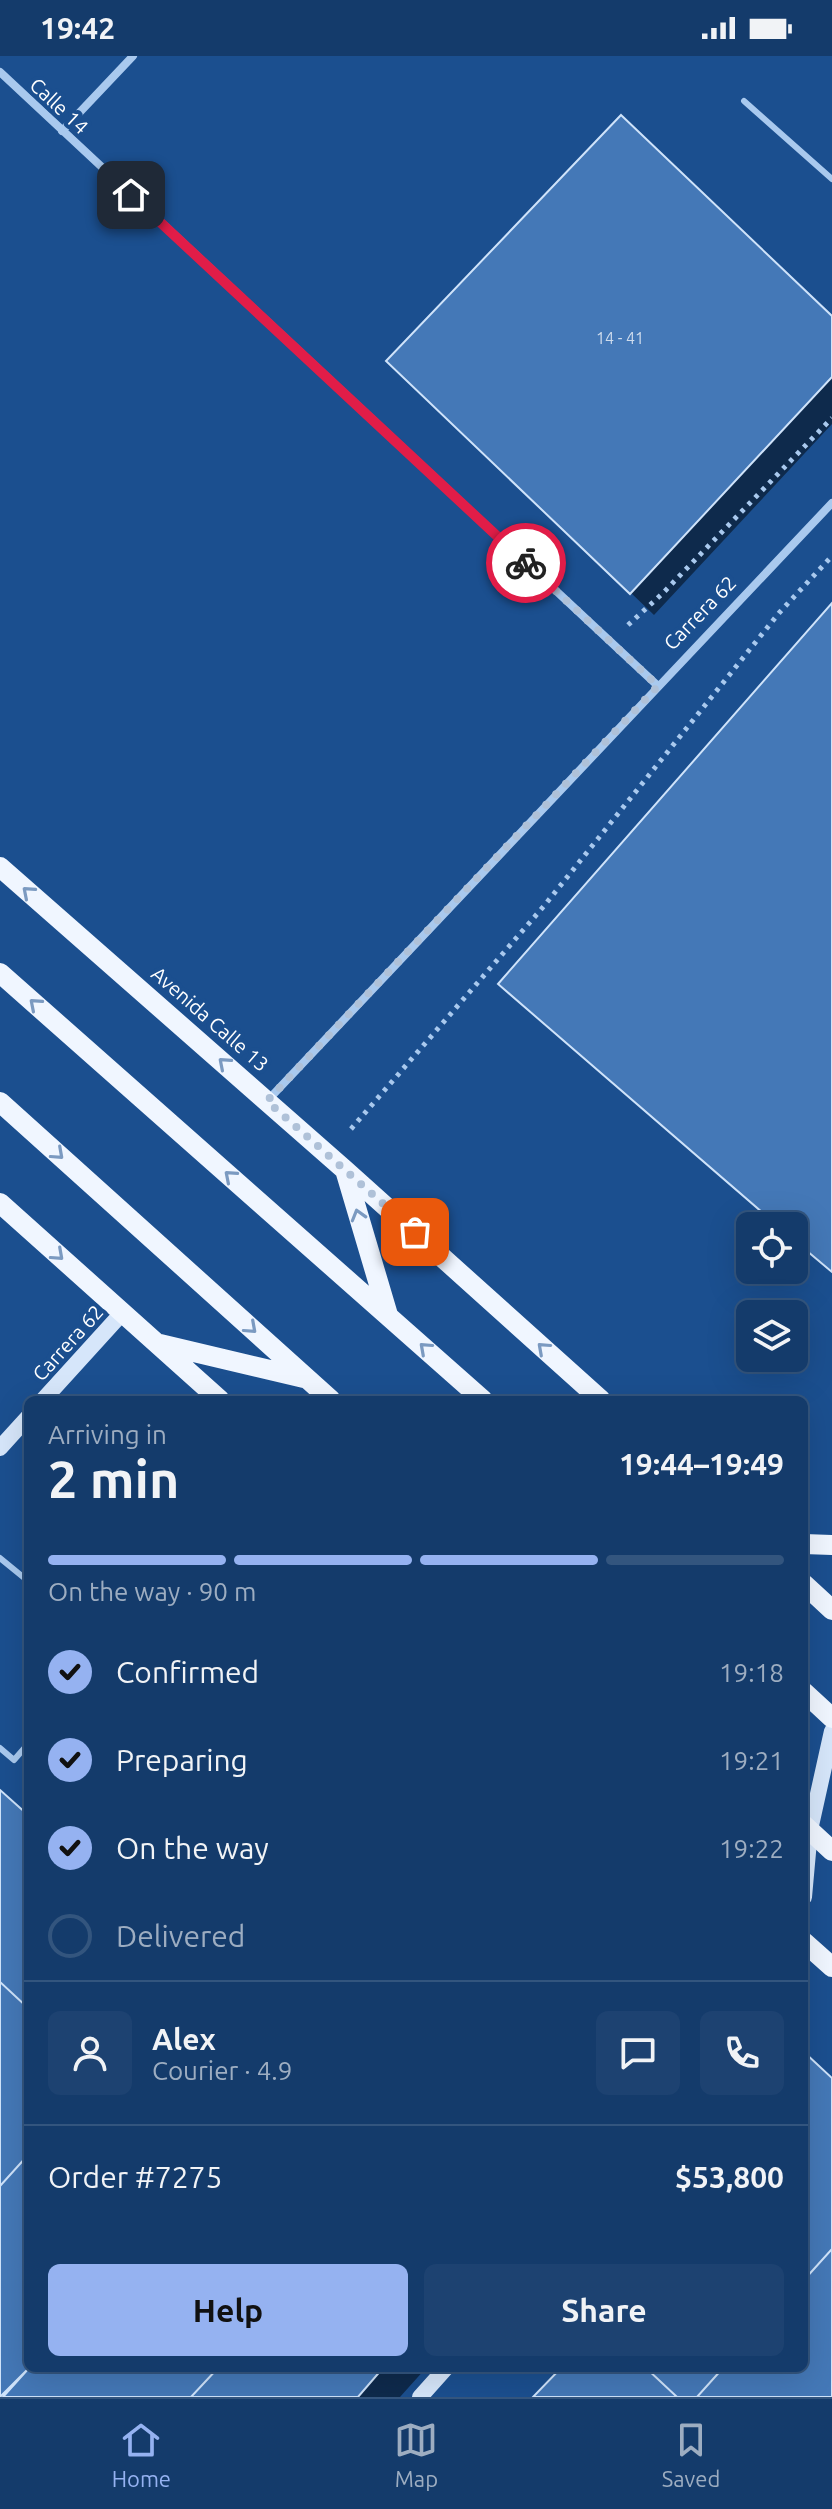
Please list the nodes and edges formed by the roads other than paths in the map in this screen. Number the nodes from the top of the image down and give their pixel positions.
1 (133, 56) edge
2 (0, 72) edge
3 (744, 101) dead end
4 (62, 131) junction
5 (832, 179) edge
6 (832, 503) edge
7 (658, 686) junction
8 (0, 867) edge
9 (0, 973) edge
10 (267, 1101) junction
11 (0, 1102) edge
12 (345, 1170) junction
13 (0, 1203) edge
14 (123, 1312) junction
15 (388, 1315) junction
16 (156, 1343) junction
17 (307, 1378) junction
18 (47, 1396) edge
19 (216, 1396) edge
20 (327, 1396) edge
21 (479, 1396) edge
22 (597, 1396) edge
23 (24, 1421) edge
24 (0, 1448) edge
25 (808, 1544) edge
26 (832, 1545) edge
27 (0, 1558) edge
28 (24, 1578) edge
29 (808, 1588) edge
30 (832, 1610) edge
31 (808, 1696) edge
32 (832, 1718) edge
33 (832, 1731) edge
34 (0, 1748) edge
35 (24, 1749) edge
36 (808, 1823) edge
37 (808, 1828) edge
38 (832, 1851) edge
39 (808, 1946) edge
40 (832, 1967) edge
41 (442, 2372) edge
42 (420, 2397) edge

1 - 4 street
2 - 4 street, Calle 14
3 - 5 lane
4 - 7 street, Calle 14
6 - 7 street, Carrera 62
7 - 10 street, Carrera 62
10 -> 8 main road, Avenida Calle 13
15 -> 9 main road
10 - 12 main road, Avenida Calle 13
11 -> 17 main road
15 -> 12 main road
22 -> 12 main road, Avenida Calle 13
13 -> 14 main road
14 - 16 main road
14 - 18 street, Carrera 62
21 -> 15 main road
16 - 17 main road
16 - 19 main road
17 - 20 main road
23 - 24 street
25 - 26 main road
27 - 28 lane
29 - 30 main road
31 - 32 main road
33 - 36 street
34 - 35 lane
37 - 38 main road
39 - 40 main road
41 - 42 street

